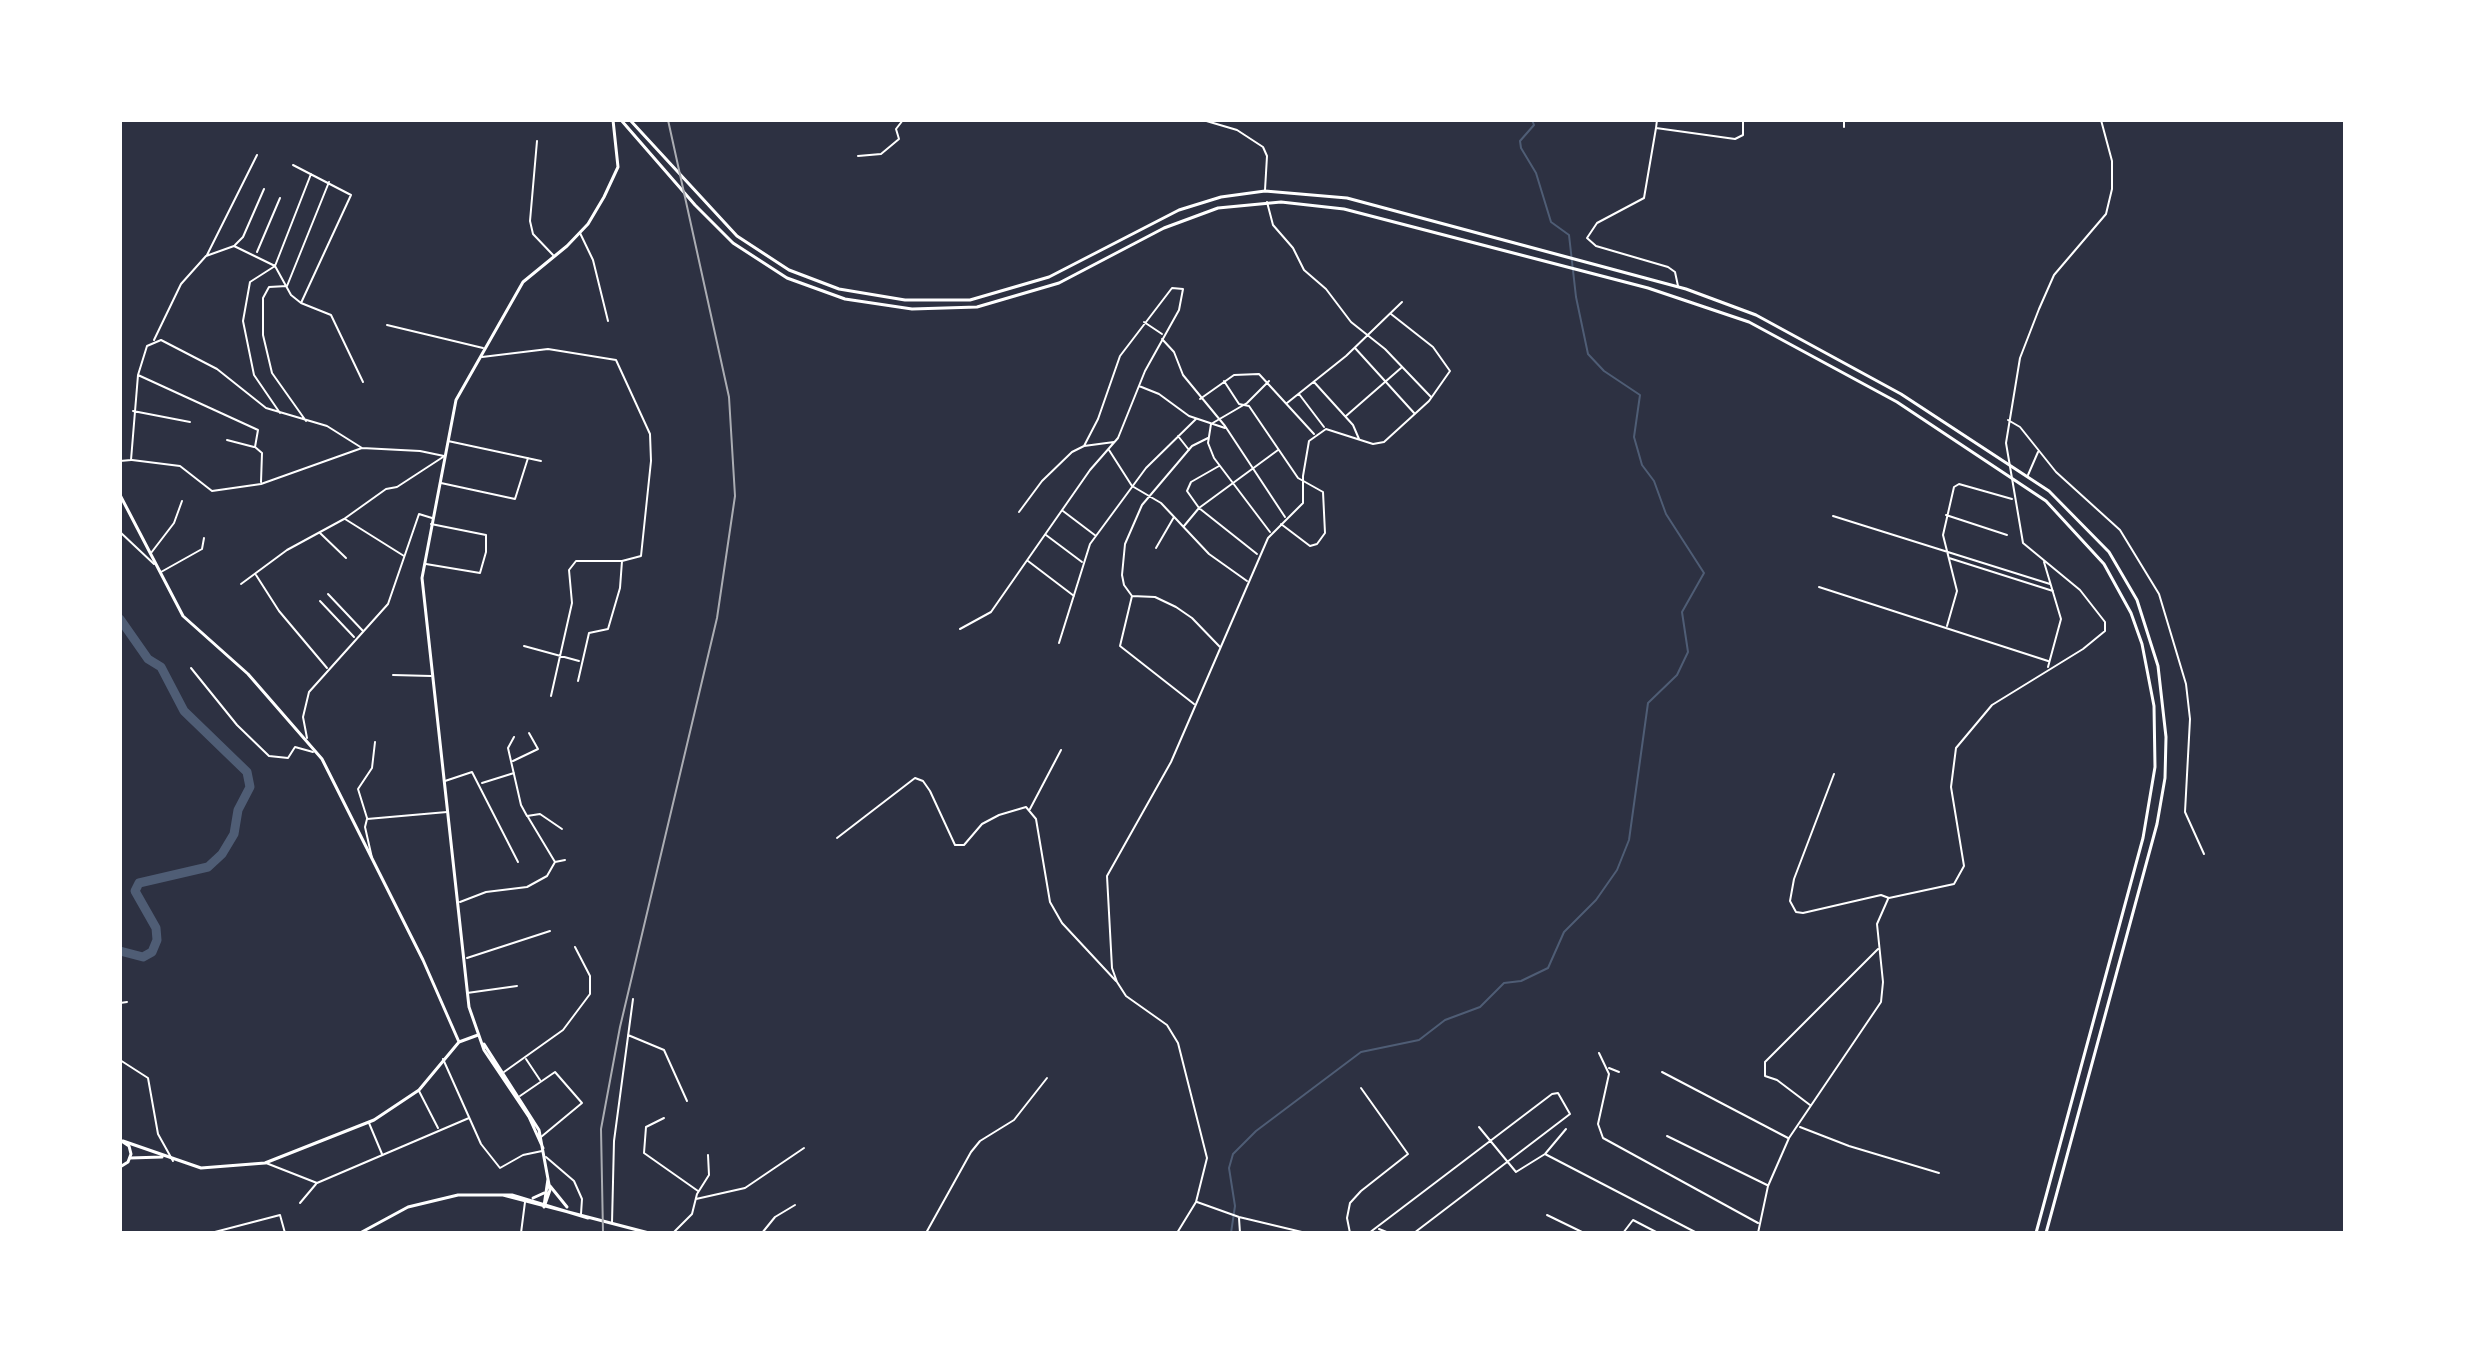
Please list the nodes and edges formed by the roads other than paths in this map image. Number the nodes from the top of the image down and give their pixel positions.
1 (621, 120) edge
2 (630, 120) edge
3 (903, 120) edge
4 (1203, 120) edge
5 (1657, 120) edge
6 (1743, 120) edge
7 (1844, 120) edge
8 (2101, 120) edge
9 (613, 121) edge
10 (1844, 127) dead end
11 (1656, 128) junction
12 (537, 141) dead end
13 (257, 155) dead end
14 (858, 156) dead end
15 (293, 165) dead end
16 (311, 173) junction
17 (329, 181) junction
18 (264, 189) dead end
19 (1265, 191) junction
20 (280, 198) dead end
21 (1267, 202) junction
22 (580, 233) junction
23 (234, 246) junction
24 (256, 254) junction
25 (206, 256) junction
26 (554, 256) junction
27 (275, 266) junction
28 (287, 286) junction
29 (1678, 287) junction
30 (1402, 302) dead end
31 (301, 303) junction
32 (1391, 314) junction
33 (608, 321) dead end
34 (1144, 322) junction
35 (387, 325) dead end
36 (1368, 336) junction
37 (1162, 337) junction
38 (153, 342) junction
39 (1355, 348) junction
40 (485, 349) junction
41 (481, 357) junction
42 (1402, 367) junction
43 (138, 375) junction
44 (1224, 381) junction
45 (1269, 381) junction
46 (1313, 381) junction
47 (363, 382) dead end
48 (1386, 382) junction
49 (1139, 386) junction
50 (1299, 393) junction
51 (1432, 398) junction
52 (1200, 399) junction
53 (1244, 403) junction
54 (1287, 403) junction
55 (133, 411) junction
56 (281, 414) junction
57 (1415, 414) junction
58 (1346, 416) junction
59 (1196, 419) junction
60 (1219, 420) junction
61 (2008, 420) junction
62 (190, 422) dead end
63 (307, 422) junction
64 (1211, 424) junction
65 (1226, 429) junction
66 (1326, 429) junction
67 (1315, 434) junction
68 (1177, 435) junction
69 (1208, 438) junction
70 (1360, 439) junction
71 (227, 440) dead end
72 (447, 440) junction
73 (1115, 442) junction
74 (1084, 446) junction
75 (255, 447) junction
76 (362, 448) junction
77 (1108, 449) junction
78 (1189, 450) junction
79 (1278, 450) junction
80 (2038, 451) junction
81 (444, 456) junction
82 (528, 458) junction
83 (131, 460) junction
84 (120, 461) edge
85 (541, 461) dead end
86 (1220, 465) junction
87 (1252, 468) junction
88 (2028, 475) junction
89 (1303, 476) junction
90 (1298, 478) junction
91 (439, 483) junction
92 (1233, 483) junction
93 (1303, 483) junction
94 (261, 484) junction
95 (1132, 486) junction
96 (120, 495) edge
97 (1149, 495) junction
98 (2014, 500) junction
99 (182, 501) dead end
100 (1199, 508) junction
101 (1062, 510) junction
102 (1019, 512) dead end
103 (1945, 515) junction
104 (1175, 516) junction
105 (1833, 516) dead end
106 (432, 518) junction
107 (1286, 518) junction
108 (344, 519) junction
109 (431, 524) junction
110 (1280, 524) junction
111 (1183, 527) junction
112 (120, 532) edge
113 (319, 532) junction
114 (1271, 533) junction
115 (1045, 534) junction
116 (2007, 535) dead end
117 (1096, 536) junction
118 (204, 538) dead end
119 (1156, 548) dead end
120 (1946, 552) junction
121 (151, 554) junction
122 (1259, 556) junction
123 (405, 557) junction
124 (346, 558) dead end
125 (1948, 558) junction
126 (1027, 560) junction
127 (622, 561) junction
128 (2044, 561) junction
129 (1082, 562) junction
130 (425, 563) junction
131 (155, 565) junction
132 (159, 573) junction
133 (255, 574) junction
134 (1248, 582) junction
135 (241, 584) dead end
136 (2050, 584) junction
137 (1819, 587) dead end
138 (2053, 591) junction
139 (328, 594) dead end
140 (1074, 596) junction
141 (1132, 596) junction
142 (320, 601) dead end
143 (1947, 628) junction
144 (960, 629) dead end
145 (364, 631) junction
146 (354, 638) junction
147 (1059, 643) dead end
148 (524, 646) dead end
149 (1221, 647) junction
150 (560, 655) junction
151 (580, 661) junction
152 (2048, 661) junction
153 (191, 668) dead end
154 (2048, 668) junction
155 (328, 669) junction
156 (393, 675) dead end
157 (432, 676) junction
158 (578, 681) dead end
159 (551, 696) dead end
160 (1195, 705) junction
161 (529, 733) dead end
162 (514, 737) dead end
163 (307, 738) junction
164 (375, 742) dead end
165 (1061, 750) dead end
166 (317, 752) junction
167 (513, 761) junction
168 (515, 772) junction
169 (1834, 774) dead end
170 (445, 781) junction
171 (480, 784) junction
172 (1030, 810) junction
173 (448, 812) junction
174 (527, 816) junction
175 (367, 819) junction
176 (562, 829) dead end
177 (837, 838) dead end
178 (2204, 854) dead end
179 (372, 858) junction
180 (565, 860) dead end
181 (518, 862) dead end
182 (555, 862) junction
183 (1889, 898) junction
184 (460, 902) junction
185 (550, 931) dead end
186 (575, 947) dead end
187 (1878, 949) junction
188 (467, 958) junction
189 (1117, 982) junction
190 (517, 986) dead end
191 (467, 993) junction
192 (633, 999) dead end
193 (127, 1002) dead end
194 (120, 1003) edge
195 (627, 1034) junction
196 (478, 1035) junction
197 (459, 1042) junction
198 (481, 1042) junction
199 (1599, 1053) dead end
200 (443, 1059) junction
201 (526, 1059) junction
202 (120, 1060) edge
203 (1609, 1068) junction
204 (504, 1072) junction
205 (1619, 1072) dead end
206 (1662, 1072) dead end
207 (1047, 1078) dead end
208 (541, 1081) junction
209 (1361, 1088) dead end
210 (419, 1090) junction
211 (520, 1096) junction
212 (687, 1101) dead end
213 (1811, 1105) junction
214 (469, 1118) junction
215 (664, 1118) dead end
216 (369, 1123) junction
217 (1798, 1126) junction
218 (1479, 1127) dead end
219 (439, 1129) junction
220 (1566, 1129) dead end
221 (1667, 1136) dead end
222 (541, 1137) junction
223 (1789, 1138) junction
224 (121, 1140) edge
225 (1490, 1141) junction
226 (804, 1148) dead end
227 (544, 1152) junction
228 (1545, 1154) junction
229 (383, 1155) junction
230 (708, 1155) dead end
231 (130, 1158) junction
232 (166, 1158) junction
233 (173, 1161) junction
234 (1504, 1161) junction
235 (265, 1163) junction
236 (121, 1168) edge
237 (1939, 1173) dead end
238 (548, 1179) junction
239 (317, 1183) junction
240 (550, 1186) junction
241 (1768, 1186) junction
242 (698, 1191) junction
243 (544, 1193) junction
244 (503, 1195) junction
245 (530, 1199) junction
246 (696, 1199) junction
247 (525, 1202) junction
248 (1196, 1202) junction
249 (300, 1203) dead end
250 (545, 1205) junction
251 (795, 1205) dead end
252 (569, 1210) junction
253 (581, 1214) junction
254 (1547, 1215) dead end
255 (1239, 1217) junction
256 (588, 1218) junction
257 (612, 1224) junction
258 (1759, 1224) junction
259 (1377, 1228) junction
260 (223, 1231) edge
261 (211, 1233) edge
262 (285, 1233) edge
263 (360, 1233) edge
264 (521, 1233) edge
265 (649, 1233) edge
266 (673, 1233) edge
267 (762, 1233) edge
268 (926, 1233) edge
269 (1177, 1233) edge
270 (1240, 1233) edge
271 (1306, 1233) edge
272 (1350, 1233) edge
273 (1369, 1233) edge
274 (1389, 1233) edge
275 (1414, 1233) edge
276 (1584, 1233) edge
277 (1623, 1233) edge
278 (1658, 1233) edge
279 (1697, 1233) edge
280 (1758, 1233) edge
281 (2036, 1233) edge
282 (2046, 1233) edge

1 - 21 main road
2 - 19 main road
3 - 14 street
4 - 19 street
5 - 11 street
6 - 11 street
7 - 10 street
8 - 61 street
9 - 22 main road
11 - 29 street
12 - 26 street
13 - 25 street
15 - 16 street
16 - 17 street
16 - 27 street
17 - 28 street
17 - 31 street
18 - 23 street
19 - 29 main road
20 - 24 street
21 - 36 street
21 - 281 main road
22 - 26 main road
22 - 33 street
23 - 24 street
23 - 25 street
24 - 27 street
25 - 38 street
26 - 40 main road
27 - 28 street
27 - 56 street
28 - 31 street
28 - 63 street
29 - 88 main road
30 - 32 street
31 - 47 street
32 - 36 street
32 - 51 street
34 - 37 street
34 - 37 street
34 - 74 street
35 - 40 street
36 - 39 street
36 - 42 street
37 - 49 street
37 - 52 street
38 - 43 street
38 - 56 street
39 - 46 street
39 - 48 street
40 - 41 main road
41 - 72 main road
41 - 127 street
42 - 48 street
42 - 51 street
43 - 55 street
43 - 75 street
44 - 45 street
44 - 52 street
44 - 53 street
45 - 53 street
45 - 54 street
46 - 50 street
46 - 58 street
48 - 57 street
48 - 58 street
49 - 59 street
49 - 73 street
50 - 54 street
50 - 66 street
51 - 57 street
52 - 60 street
53 - 60 street
53 - 79 street
54 - 67 street
55 - 62 street
55 - 83 street
56 - 63 street
57 - 70 street
58 - 70 street
59 - 64 street
59 - 68 street
60 - 64 street
60 - 65 street
61 - 80 street
61 - 98 street
63 - 76 street
64 - 65 street
64 - 69 street
65 - 87 street
66 - 67 street
66 - 70 street
67 - 89 street
68 - 78 street
68 - 95 street
69 - 78 street
69 - 86 street
71 - 75 street
72 - 81 main road
72 - 82 street
73 - 74 street
73 - 77 street
74 - 102 street
75 - 94 street
76 - 81 street
76 - 94 street
77 - 95 street
77 - 101 street
78 - 97 street
79 - 87 street
79 - 90 street
80 - 88 street
80 - 178 street
81 - 91 main road
81 - 108 street
82 - 85 street
82 - 91 street
83 - 84 street
83 - 94 street
86 - 92 street
86 - 100 street
87 - 92 street
87 - 107 street
88 - 282 main road
89 - 90 street
89 - 93 street
90 - 93 street
91 - 106 main road
92 - 100 street
92 - 114 street
93 - 107 street
93 - 110 street
95 - 97 street
95 - 117 street
96 - 121 main road
97 - 104 street
97 - 141 street
98 - 103 street
98 - 128 street
99 - 121 street
100 - 111 street
100 - 122 street
101 - 115 street
101 - 117 street
103 - 116 street
103 - 120 street
104 - 111 street
104 - 119 street
105 - 120 street
106 - 109 main road
106 - 123 street
107 - 110 street
108 - 113 street
108 - 123 street
109 - 130 main road
109 - 130 street
110 - 114 street
111 - 134 street
112 - 131 street
113 - 124 street
113 - 133 street
114 - 122 street
115 - 126 street
115 - 129 street
117 - 129 street
118 - 132 street
120 - 125 street
120 - 136 street
121 - 131 main road
122 - 134 street
123 - 145 street
125 - 138 street
125 - 143 street
126 - 140 street
126 - 144 street
127 - 150 street
127 - 151 street
128 - 136 street
128 - 154 street
129 - 140 street
130 - 157 main road
131 - 132 main road
132 - 163 main road
133 - 135 street
133 - 155 street
134 - 149 street
136 - 138 street
137 - 143 street
138 - 152 street
139 - 145 street
140 - 147 street
141 - 149 street
141 - 160 street
142 - 146 street
143 - 152 street
145 - 146 street
146 - 155 street
148 - 150 street
149 - 160 street
150 - 151 street
150 - 159 street
151 - 158 street
152 - 154 street
153 - 166 street
154 - 183 street
155 - 163 street
156 - 157 street
157 - 170 main road
160 - 189 street
161 - 167 street
162 - 167 street
163 - 166 main road
164 - 175 street
165 - 172 street
166 - 179 main road
167 - 168 street
168 - 171 street
168 - 174 street
169 - 183 street
170 - 171 street
170 - 173 main road
171 - 181 street
172 - 177 street
172 - 189 street
173 - 175 street
173 - 184 main road
174 - 176 street
174 - 182 street
175 - 179 street
179 - 197 main road
180 - 182 street
182 - 184 street
183 - 187 street
184 - 188 main road
185 - 188 street
186 - 201 street
187 - 213 street
187 - 213 street
188 - 191 main road
189 - 248 street
190 - 191 street
191 - 196 main road
192 - 195 street
193 - 194 street
195 - 212 street
195 - 257 street
196 - 197 main road
196 - 198 main road
197 - 200 main road
198 - 204 main road
198 - 227 main road
199 - 203 street
200 - 210 main road
200 - 214 street
201 - 204 street
201 - 208 street
202 - 233 street
203 - 205 street
203 - 258 street
204 - 211 main road
206 - 223 street
207 - 268 street
208 - 211 street
208 - 222 street
209 - 272 street
210 - 216 main road
210 - 219 street
211 - 222 main road
213 - 217 street
214 - 219 street
214 - 227 street
215 - 242 street
216 - 229 street
216 - 235 main road
217 - 223 street
217 - 237 street
218 - 225 street
219 - 229 street
220 - 228 street
221 - 241 street
222 - 227 main road
223 - 241 street
224 - 231 main road
224 - 232 main road
225 - 234 street
225 - 234 street
225 - 259 street
226 - 246 street
227 - 238 main road
227 - 253 street
228 - 234 street
228 - 279 street
229 - 239 street
230 - 242 street
231 - 232 main road
231 - 236 main road
232 - 233 main road
233 - 235 main road
234 - 275 street
235 - 239 street
238 - 240 main road
238 - 243 main road
239 - 249 street
240 - 250 main road
240 - 252 main road
241 - 258 street
242 - 246 street
243 - 245 main road
243 - 250 main road
244 - 245 main road
244 - 247 main road
244 - 263 main road
245 - 250 main road
246 - 266 street
247 - 250 main road
247 - 264 street
248 - 255 street
248 - 269 street
250 - 252 main road
250 - 256 main road
251 - 267 street
252 - 253 main road
253 - 256 main road
254 - 276 street
255 - 270 street
255 - 271 street
256 - 257 main road
257 - 265 main road
258 - 280 street
259 - 273 street
259 - 274 street
260 - 261 street
260 - 262 street
277 - 278 street

